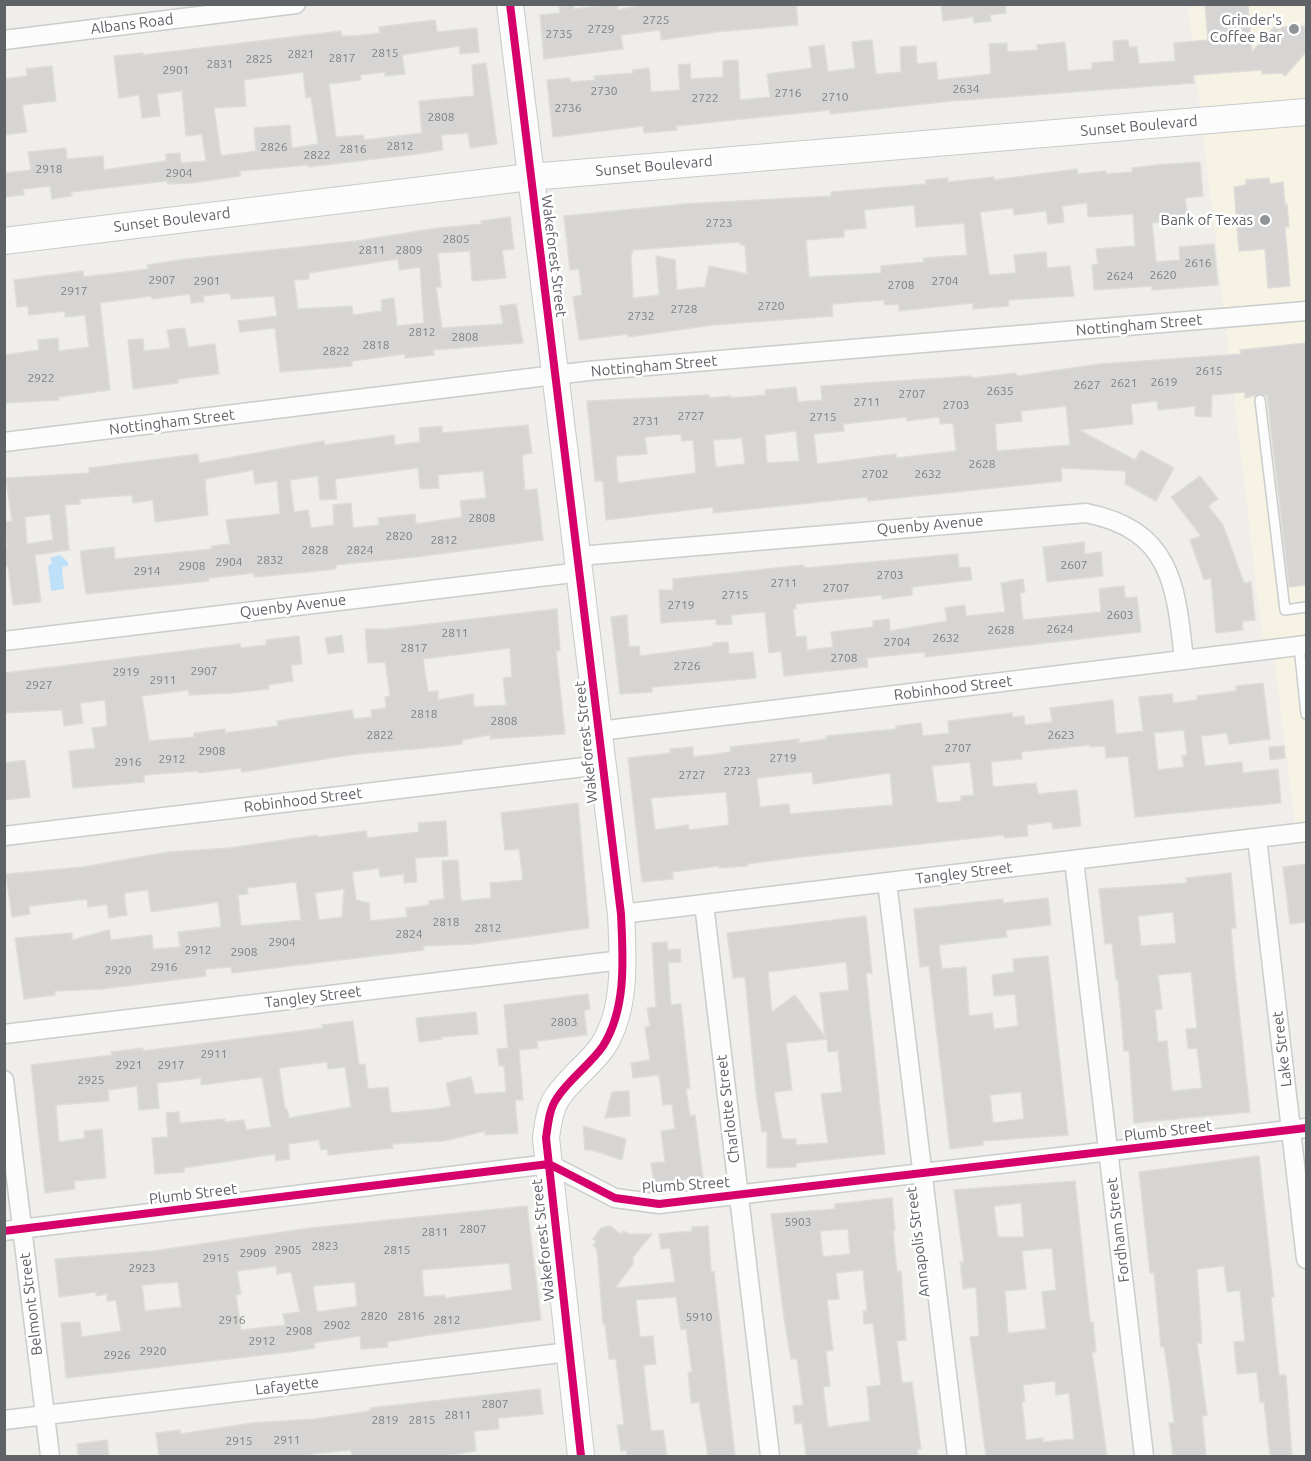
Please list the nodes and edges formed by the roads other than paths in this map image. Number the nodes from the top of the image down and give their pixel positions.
1 (296, 4) edge
2 (510, 4) edge
3 (4, 40) edge
4 (1306, 112) edge
5 (530, 177) junction
6 (4, 241) edge
7 (1306, 311) edge
8 (556, 375) junction
9 (1260, 400) dead end
10 (4, 442) edge
11 (580, 564) junction
12 (1306, 607) edge
13 (4, 641) edge
14 (1303, 646) edge
15 (1184, 660) junction
16 (1306, 714) edge
17 (598, 731) junction
18 (601, 765) junction
19 (1306, 832) edge
20 (4, 836) edge
21 (1257, 838) junction
22 (1074, 860) junction
23 (886, 882) junction
24 (704, 904) junction
25 (621, 914) junction
26 (622, 960) junction
27 (4, 1034) edge
28 (4, 1080) edge
29 (1299, 1129) edge
30 (1108, 1151) junction
31 (549, 1164) junction
32 (923, 1173) junction
33 (739, 1195) junction
34 (13, 1230) edge
35 (1306, 1259) edge
36 (569, 1352) junction
37 (45, 1415) junction
38 (4, 1420) edge
39 (50, 1456) edge
40 (581, 1456) edge
41 (770, 1456) edge
42 (957, 1456) edge
43 (1144, 1456) edge

1 - 3 street, Albans Road
2 - 5 street, Wakeforest Street
4 - 5 street, Sunset Boulevard
5 - 6 street, Sunset Boulevard
5 - 8 street, Wakeforest Street
7 - 8 street, Nottingham Street
8 - 10 street, Nottingham Street
8 - 11 street, Wakeforest Street
9 - 12 lane
11 - 13 street, Quenby Avenue
11 - 15 street, Quenby Avenue
11 - 17 street, Wakeforest Street
14 - 15 street, Robinhood Street
14 - 16 lane
15 - 17 street, Robinhood Street
17 - 18 street, Wakeforest Street
18 - 20 street, Robinhood Street
18 - 25 street, Wakeforest Street
19 - 21 street, Tangley Street
21 - 22 street, Tangley Street
21 - 29 street, Lake Street
22 - 23 street, Tangley Street
22 - 30 street, Fordham Street
23 - 24 street, Tangley Street
23 - 32 street, Annapolis Street
24 - 25 street, Tangley Street
24 - 33 street, Charlotte Street
25 - 26 street, Wakeforest Street
26 - 27 street, Tangley Street
26 - 31 street, Wakeforest Street
28 - 34 street, Belmont Street
29 - 30 street, Plumb Street
29 - 35 street, Lake Street
30 - 32 street, Plumb Street
30 - 43 street, Fordham Street
31 - 33 street, Plumb Street
31 - 34 street, Plumb Street
31 - 36 street, Wakeforest Street
32 - 33 street, Plumb Street
32 - 42 street, Annapolis Street
33 - 41 street, Charlotte Street
34 - 37 street, Belmont Street
36 - 37 street, Lafayette
36 - 40 street, Wakeforest Street
37 - 38 street, Lafayette
37 - 39 street, Belmont Street

